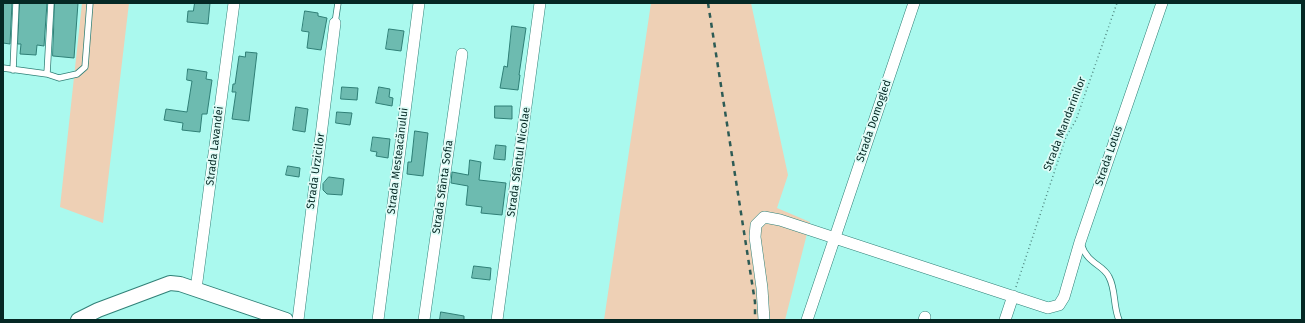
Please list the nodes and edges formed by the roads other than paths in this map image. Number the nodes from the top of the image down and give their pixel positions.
1 (16, 3) edge
2 (51, 3) edge
3 (90, 3) edge
4 (234, 3) edge
5 (338, 3) edge
6 (419, 3) edge
7 (540, 3) edge
8 (914, 3) edge
9 (1162, 3) edge
10 (335, 23) joint
11 (462, 54) dead end
12 (3, 68) edge
13 (13, 70) junction
14 (47, 74) junction
15 (835, 238) junction
16 (1080, 242) junction
17 (196, 289) junction
18 (1013, 296) junction
19 (96, 315) edge
20 (267, 317) edge
21 (78, 320) edge
22 (286, 320) edge
23 (298, 320) edge
24 (378, 320) edge
25 (424, 320) edge
26 (497, 320) edge
27 (764, 320) edge
28 (807, 320) edge
29 (1005, 320) edge
30 (1119, 320) edge

1 - 13 lane
2 - 14 lane
3 - 14 lane
4 - 17 street, Strada Lavandei
5 - 10 lane
6 - 24 street, Strada Mesteacănului
7 - 26 street, Strada Sfântul Nicolae
8 - 15 street, Strada Domogled
9 - 16 street, Strada Lotus
10 - 23 street, Strada Urzicilor
11 - 25 street, Strada Sfânta Sofia
12 - 13 lane
13 - 14 lane
15 - 18 street
15 - 27 street
15 - 28 street, Strada Domogled
16 - 18 street, Strada Lotus
16 - 30 lane
17 - 19 street
17 - 20 street
18 - 29 street
19 - 21 street
20 - 22 street

